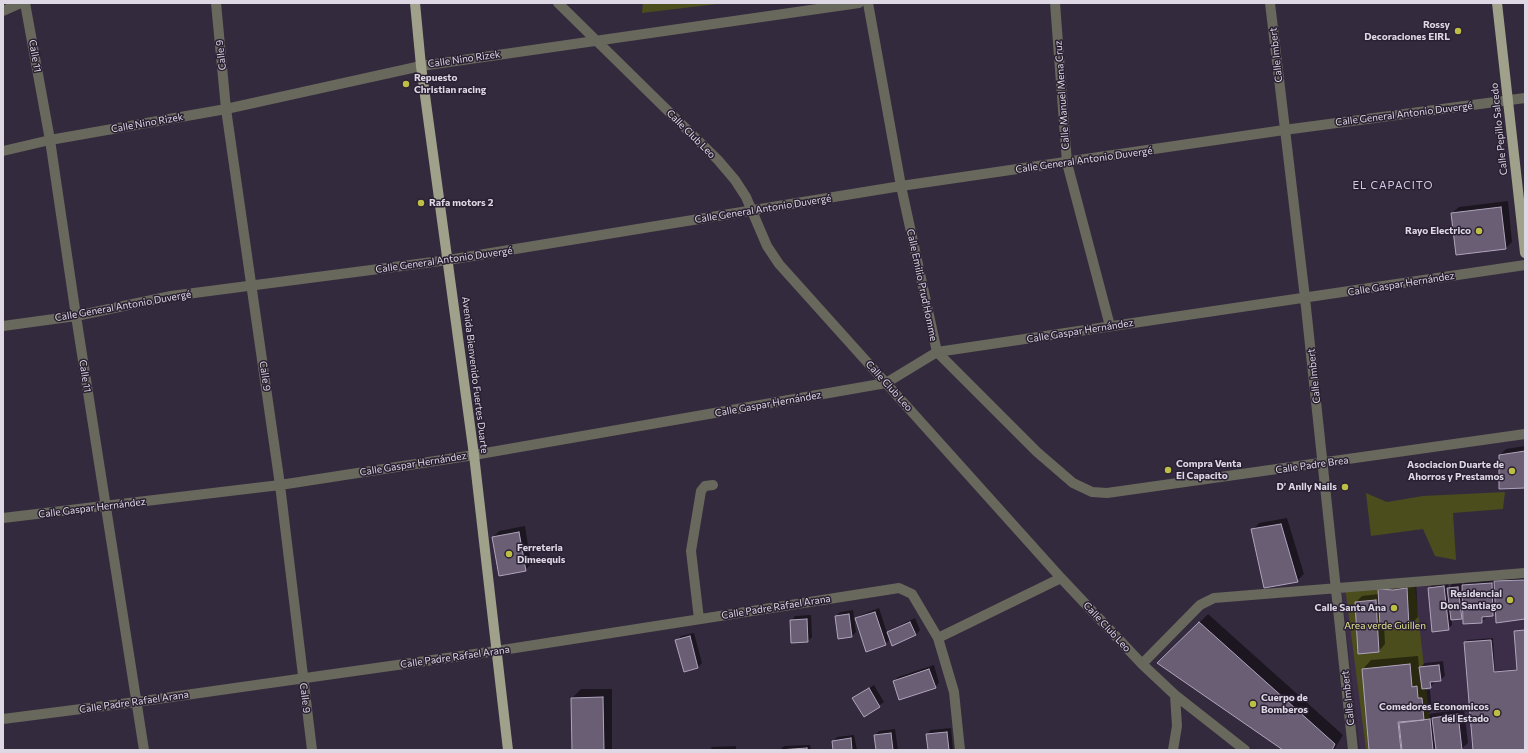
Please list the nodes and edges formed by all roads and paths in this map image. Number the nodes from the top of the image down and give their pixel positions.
1 (21, 3) edge
2 (25, 3) edge
3 (216, 3) edge
4 (415, 3) edge
5 (558, 3) edge
6 (859, 3) edge
7 (868, 3) edge
8 (1055, 3) edge
9 (1270, 3) edge
10 (1497, 3) edge
11 (3, 11) edge
12 (596, 40) junction
13 (421, 66) junction
14 (1525, 98) edge
15 (1508, 100) junction
16 (226, 109) junction
17 (1284, 130) junction
18 (50, 140) junction
19 (3, 151) edge
20 (1067, 163) junction
21 (901, 186) junction
22 (751, 210) junction
23 (1525, 253) edge
24 (448, 260) junction
25 (1525, 265) edge
26 (252, 286) junction
27 (1305, 298) junction
28 (76, 316) junction
29 (3, 326) edge
30 (1110, 326) junction
31 (937, 352) junction
32 (886, 383) junction
33 (1525, 434) edge
34 (474, 455) junction
35 (1323, 464) junction
36 (280, 485) junction
37 (713, 485) dead end
38 (1099, 493) joint
39 (106, 506) junction
40 (3, 518) edge
41 (1525, 573) edge
42 (1061, 578) junction
43 (1336, 587) junction
44 (699, 619) junction
45 (938, 638) junction
46 (496, 651) junction
47 (1142, 664) junction
48 (303, 678) junction
49 (1175, 695) junction
50 (136, 702) junction
51 (3, 719) edge
52 (144, 750) edge
53 (312, 750) edge
54 (508, 750) edge
55 (960, 750) edge
56 (1170, 750) edge
57 (1173, 750) edge
58 (1179, 750) edge
59 (1245, 750) edge
60 (1353, 750) edge

1 - 11 street
2 - 18 street, Calle 11
3 - 16 street, Calle 9
4 - 13 main road, Avenida Bienvenido Fuertes Duarte
5 - 12 street, Calle Club Leo
6 - 12 street, Calle Nino Rizek
7 - 21 street, Calle Emilio Prud'Homme
8 - 20 street, Calle Manuel Mena Cruz
9 - 17 street, Calle Imbert
10 - 15 main road, Calle Pepillo Salcedo
12 - 13 street, Calle Nino Rizek
12 - 22 street, Calle Club Leo
13 - 16 street, Calle Nino Rizek
13 - 24 main road, Avenida Bienvenido Fuertes Duarte
14 - 15 street, Calle General Antonio Duvergé
15 - 17 street, Calle General Antonio Duvergé
15 - 23 main road, Calle Pepillo Salcedo
16 - 18 street, Calle Nino Rizek
16 - 26 street, Calle 9
17 - 20 street, Calle General Antonio Duvergé
17 - 27 street, Calle Imbert
18 - 19 street, Calle Nino Rizek
18 - 28 street, Calle 11
20 - 21 street, Calle General Antonio Duvergé
20 - 30 street, Calle Manuel Mena Cruz
21 - 22 street, Calle General Antonio Duvergé
21 - 31 street, Calle Emilio Prud'Homme
22 - 24 street, Calle General Antonio Duvergé
22 - 32 street, Calle Club Leo
24 - 26 street, Calle General Antonio Duvergé
24 - 34 main road, Avenida Bienvenido Fuertes Duarte
25 - 27 street, Calle Gaspar Hernández
26 - 28 street, Calle General Antonio Duvergé
26 - 36 street, Calle 9
27 - 30 street, Calle Gaspar Hernández
27 - 35 street, Calle Imbert
28 - 29 street, Calle General Antonio Duvergé
28 - 39 street, Calle 11
30 - 31 street, Calle Gaspar Hernández
31 - 32 street, Calle Gaspar Hernández
31 - 38 street, Calle Emilio Prud'Homme
32 - 34 street, Calle Gaspar Hernández
32 - 42 street, Calle Club Leo
33 - 35 street, Calle Padre Brea
34 - 36 street, Calle Gaspar Hernández
34 - 46 main road, Avenida Bienvenido Fuertes Duarte
35 - 38 street, Calle Padre Brea
35 - 43 street, Calle Imbert
36 - 39 street, Calle Gaspar Hernández
36 - 48 street, Calle 9
37 - 44 street
39 - 40 street, Calle Gaspar Hernández
39 - 50 street, Calle 11
41 - 43 street
42 - 45 street
42 - 47 street, Calle Club Leo
43 - 47 street
43 - 60 street, Calle Imbert
44 - 45 street, Calle Padre Rafael Arana
44 - 46 street, Calle Padre Rafael Arana
45 - 55 street
46 - 48 street, Calle Padre Rafael Arana
46 - 54 main road, Avenida Bienvenido Fuertes Duarte
47 - 49 street, Calle Club Leo
48 - 50 street, Calle Padre Rafael Arana
48 - 53 street, Calle 9
49 - 57 street
49 - 59 street, Calle Club Leo
50 - 51 street, Calle Padre Rafael Arana
50 - 52 street, Calle 11
56 - 57 street
57 - 58 street

